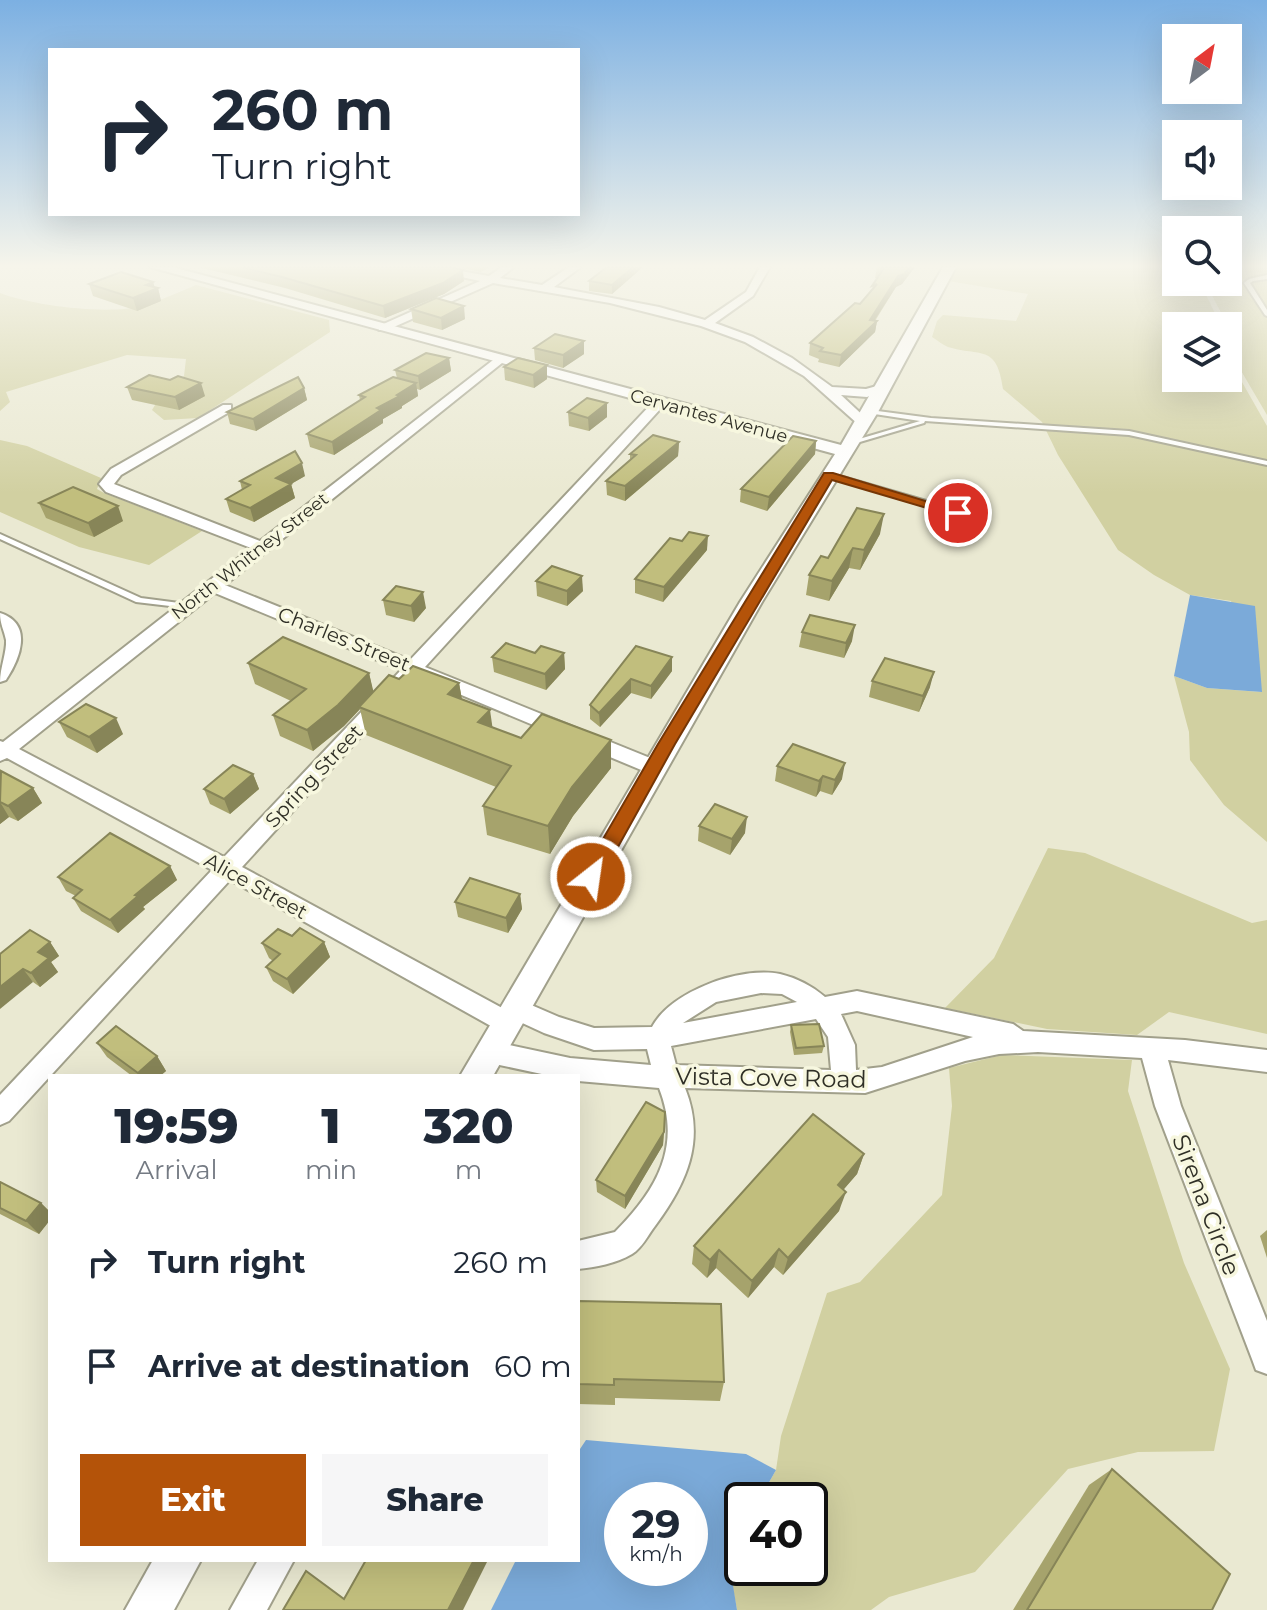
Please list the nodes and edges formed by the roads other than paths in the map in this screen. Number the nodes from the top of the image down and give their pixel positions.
1 (437, 342) edge
2 (748, 342) edge
3 (909, 342) edge
4 (501, 359) junction
5 (884, 388) junction
6 (829, 390) junction
7 (659, 403) junction
8 (227, 408) edge
9 (867, 417) junction
10 (931, 420) junction
11 (848, 447) junction
12 (1267, 463) edge
13 (829, 475) junction
14 (958, 513) dead end
15 (0, 536) edge
16 (262, 547) junction
17 (213, 586) junction
18 (187, 606) junction
19 (0, 618) edge
20 (414, 667) junction
21 (0, 676) edge
22 (2, 750) edge
23 (653, 767) junction
24 (225, 869) junction
25 (820, 1007) junction
26 (511, 1016) junction
27 (660, 1038) junction
28 (1048, 1042) junction
29 (1152, 1048) junction
30 (490, 1052) junction
31 (1267, 1061) edge
32 (477, 1074) edge
33 (670, 1077) junction
34 (843, 1081) junction
35 (0, 1113) edge
36 (580, 1255) edge
37 (1267, 1359) edge
38 (178, 1562) edge
39 (276, 1562) edge
40 (148, 1610) edge
41 (248, 1610) edge

1 - 4 street, Cervantes Avenue
2 - 6 street
3 - 5 street
4 - 7 street, Cervantes Avenue
4 - 16 street, North Whitney Street
5 - 6 street
5 - 9 street
6 - 9 street
7 - 11 street, Cervantes Avenue
7 - 20 street, Spring Street
8 - 16 street
9 - 10 lane
9 - 11 street
10 - 11 lane
10 - 12 lane
11 - 13 street
13 - 14 lane
13 - 23 street
15 - 18 lane
16 - 17 street, North Whitney Street
17 - 18 street, North Whitney Street
17 - 20 street, Charles Street
18 - 22 street, North Whitney Street
19 - 21 street
20 - 23 street, Charles Street
20 - 24 street, Spring Street
22 - 24 street, Alice Street
23 - 26 street
24 - 26 street, Alice Street
24 - 35 street, Spring Street
25 - 27 street, Vista Cove Road
25 - 27 street
25 - 28 street, Vista Cove Road
25 - 34 street
26 - 27 street, Vista Cove Road
26 - 30 street
27 - 33 street
28 - 29 street, Vista Cove Road
28 - 34 street, Vista Cove Road
29 - 31 street, Vista Cove Road
29 - 37 street, Sirena Circle
30 - 32 street
30 - 33 street, Vista Cove Road
33 - 34 street, Vista Cove Road
33 - 36 street
38 - 40 street
39 - 41 street

